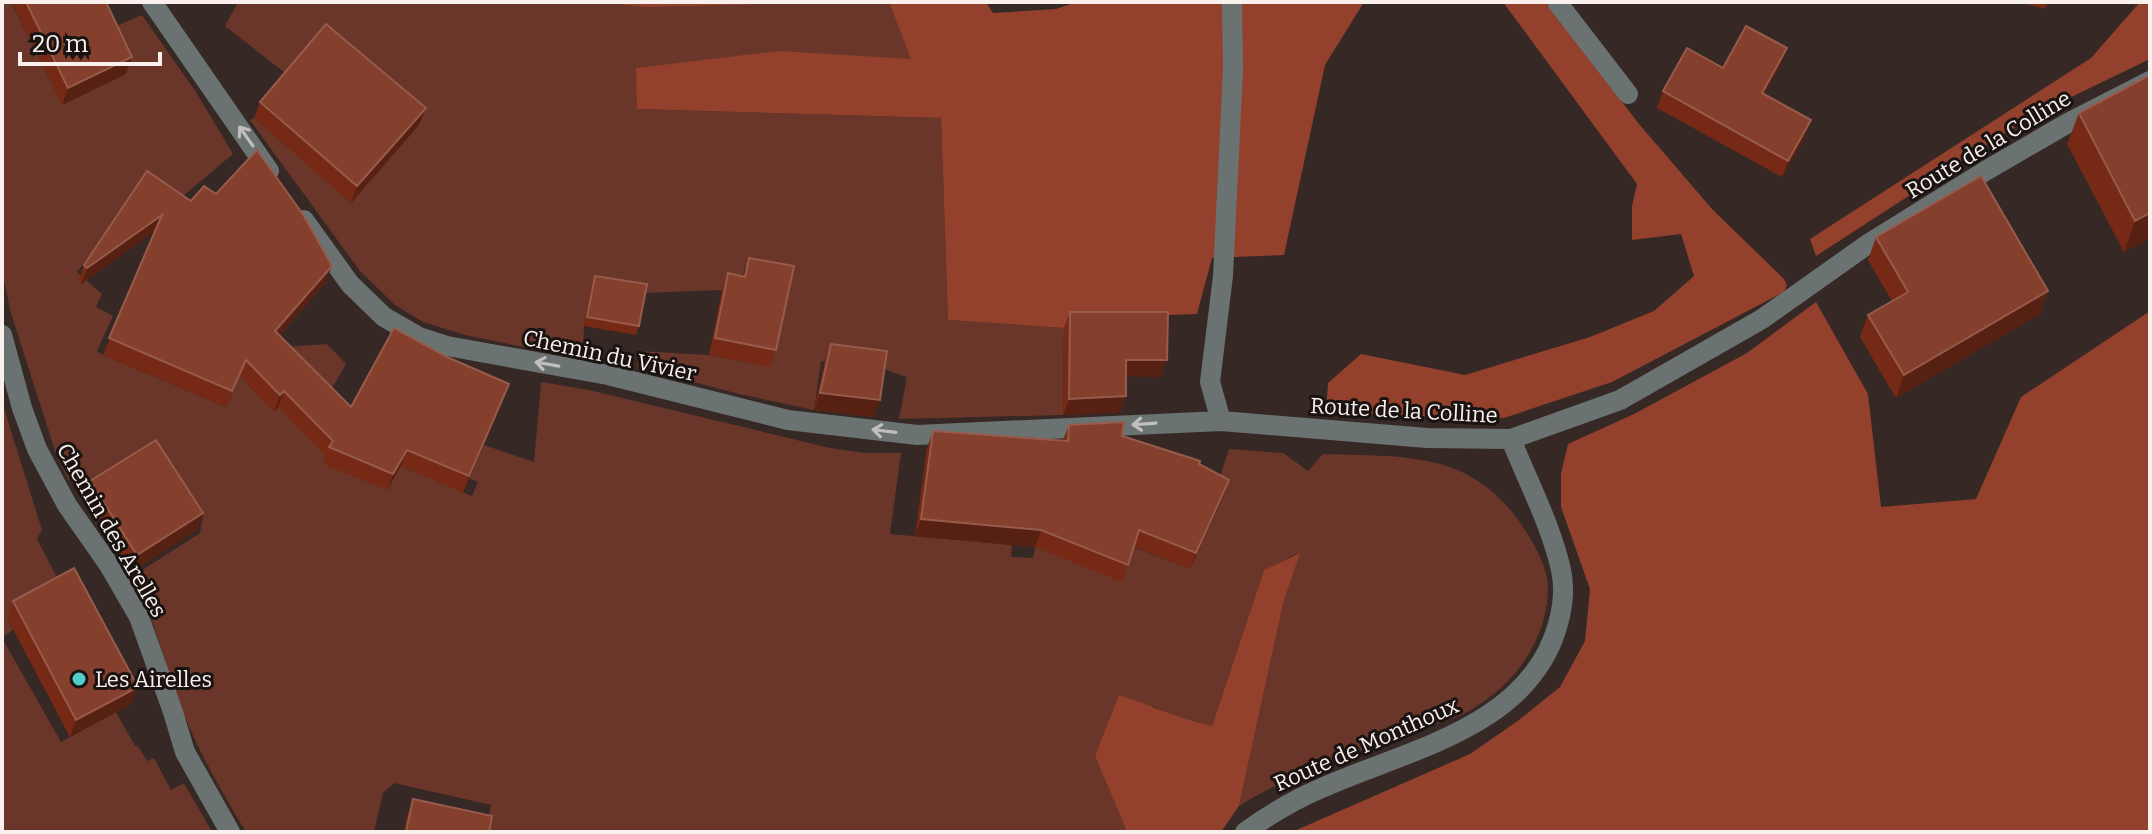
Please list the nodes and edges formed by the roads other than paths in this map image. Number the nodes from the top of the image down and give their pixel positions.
1 (152, 2) edge
2 (1232, 2) edge
3 (1557, 2) edge
4 (2150, 81) edge
5 (1628, 94) dead end
6 (2, 335) edge
7 (1221, 421) junction
8 (1511, 439) junction
9 (230, 832) edge
10 (1245, 832) edge

7 -> 1 street, Chemin du Vivier
2 - 7 street
3 - 5 street
4 - 8 street, Route de la Colline
6 - 9 street, Chemin des Arelles
7 - 8 street, Route de la Colline
8 - 10 street, Route de Monthoux

